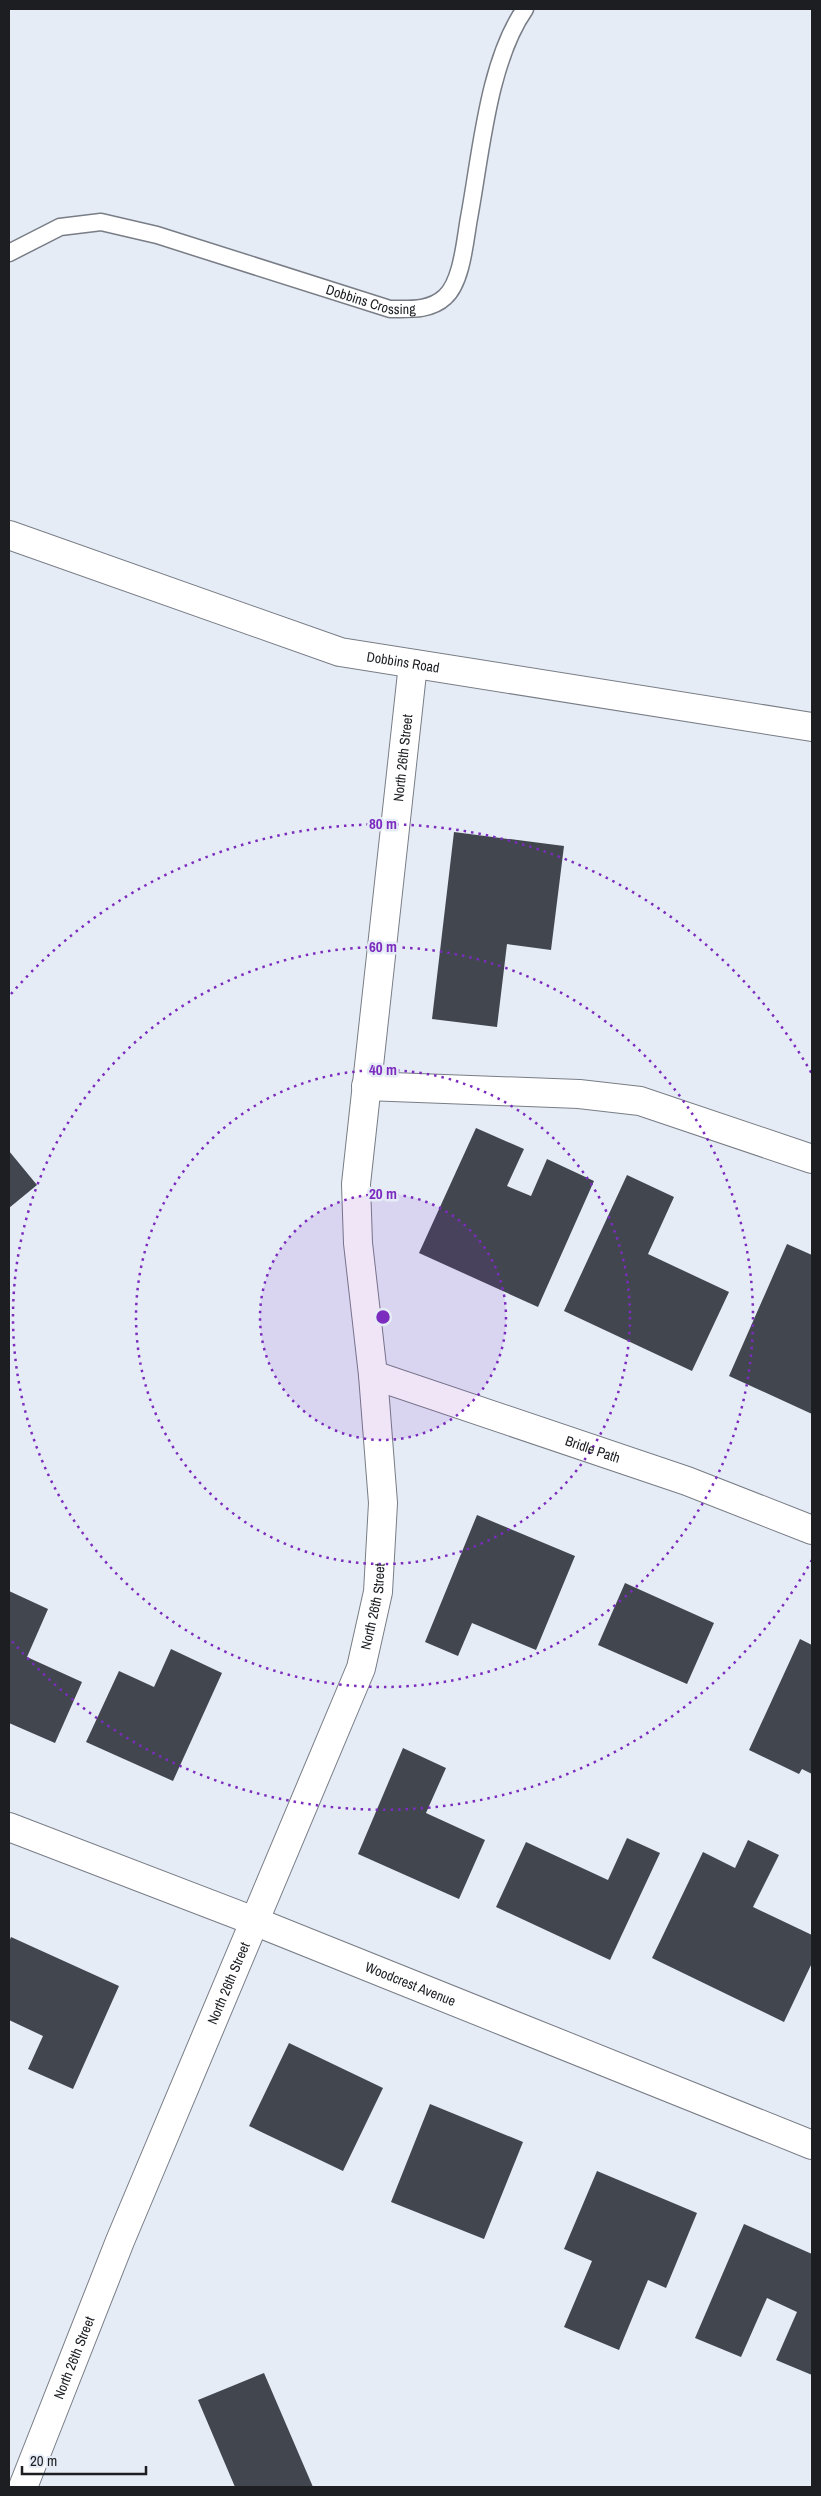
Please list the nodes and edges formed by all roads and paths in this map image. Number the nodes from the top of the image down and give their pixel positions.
1 (525, 9) edge
2 (9, 253) edge
3 (9, 535) edge
4 (413, 664) junction
5 (812, 727) edge
6 (366, 1086) junction
7 (812, 1159) edge
8 (373, 1374) junction
9 (812, 1530) edge
10 (9, 1827) edge
11 (254, 1921) junction
12 (812, 2145) edge
13 (23, 2487) edge

1 - 2 lane, Dobbins Crossing
3 - 4 street, Dobbins Road
4 - 5 street, Dobbins Road
4 - 6 street, North 26th Street
6 - 7 street
6 - 8 street, North 26th Street
8 - 9 street, Bridle Path
8 - 11 street, North 26th Street
10 - 11 street, Woodcrest Avenue
11 - 12 street, Woodcrest Avenue
11 - 13 street, North 26th Street

